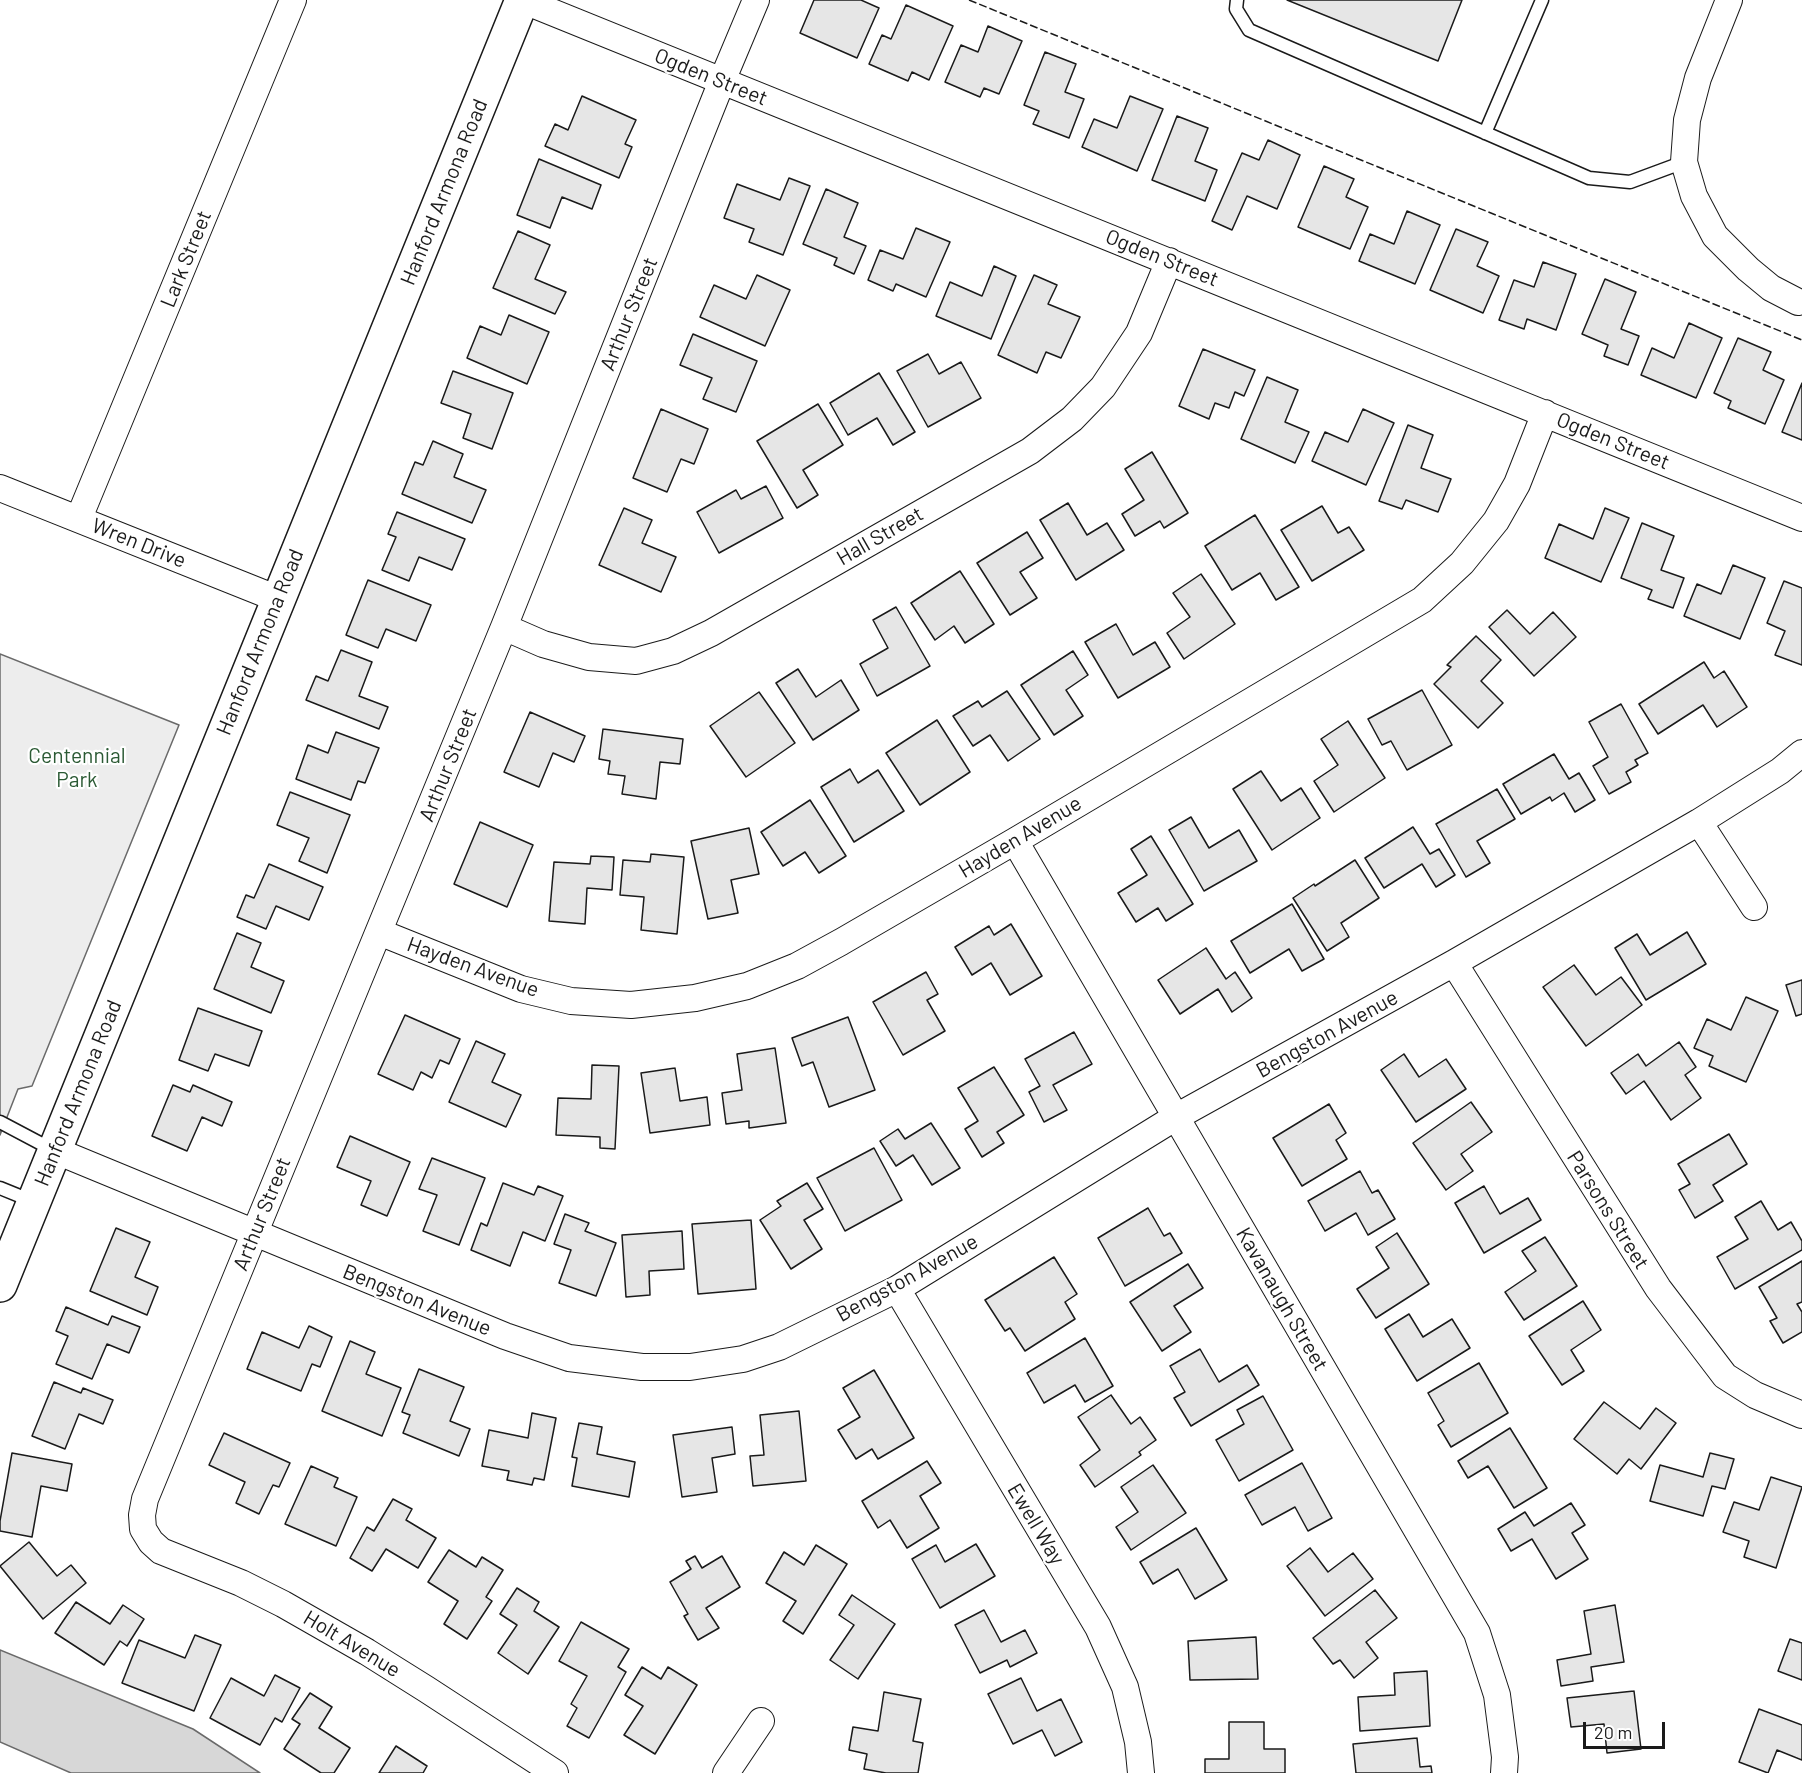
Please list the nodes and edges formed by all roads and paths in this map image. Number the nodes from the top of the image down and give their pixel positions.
1 (292, 0) edge
2 (522, 0) edge
3 (756, 0) edge
4 (1238, 0) edge
5 (1542, 0) edge
6 (1729, 0) edge
7 (722, 81) junction
8 (1485, 133) junction
9 (1684, 162) junction
10 (1169, 261) junction
11 (1798, 302) dead end
12 (1545, 413) junction
13 (0, 488) edge
14 (80, 518) junction
15 (1802, 518) edge
16 (278, 599) junction
17 (504, 627) junction
18 (1802, 753) edge
19 (1699, 822) junction
20 (1015, 841) junction
21 (1754, 907) dead end
22 (380, 932) junction
23 (1454, 963) junction
24 (1176, 1118) junction
25 (0, 1122) edge
26 (54, 1150) junction
27 (0, 1188) edge
28 (34, 1202) junction
29 (254, 1233) junction
30 (0, 1285) edge
31 (897, 1289) junction
32 (1802, 1415) edge
33 (143, 1529) joint
34 (761, 1721) dead end
35 (555, 1773) edge
36 (726, 1773) edge
37 (1141, 1773) edge
38 (1504, 1773) edge

1 - 14 street, Lark Street
2 - 7 street, Ogden Street
2 - 16 main road, Hanford Armona Road
3 - 7 street, Arthur Street
4 - 8 lane
5 - 8 lane
6 - 9 street
7 - 10 street, Ogden Street
7 - 17 street, Arthur Street
8 - 9 lane
9 - 11 street
10 - 12 street, Ogden Street
10 - 17 street, Hall Street
12 - 15 street, Ogden Street
12 - 20 street, Hayden Avenue
13 - 14 street, Wren Drive
14 - 16 street, Wren Drive
16 - 26 main road, Hanford Armona Road
17 - 22 street, Arthur Street
18 - 19 street, Bengston Avenue
19 - 21 street
19 - 23 street, Bengston Avenue
20 - 22 street, Hayden Avenue
20 - 24 street, Kavanaugh Street
22 - 29 street, Arthur Street
23 - 24 street, Bengston Avenue
23 - 32 street, Parsons Street
24 - 31 street, Bengston Avenue
24 - 38 street, Kavanaugh Street
25 - 26 lane
26 - 28 main road, Hanford Armona Road
26 - 29 street, Bengston Avenue
27 - 28 lane
28 - 30 main road, Hanford Armona Road
29 - 31 street, Bengston Avenue
29 - 33 street, Arthur Street
31 - 37 street, Ewell Way
33 - 35 street, Holt Avenue
34 - 36 street

